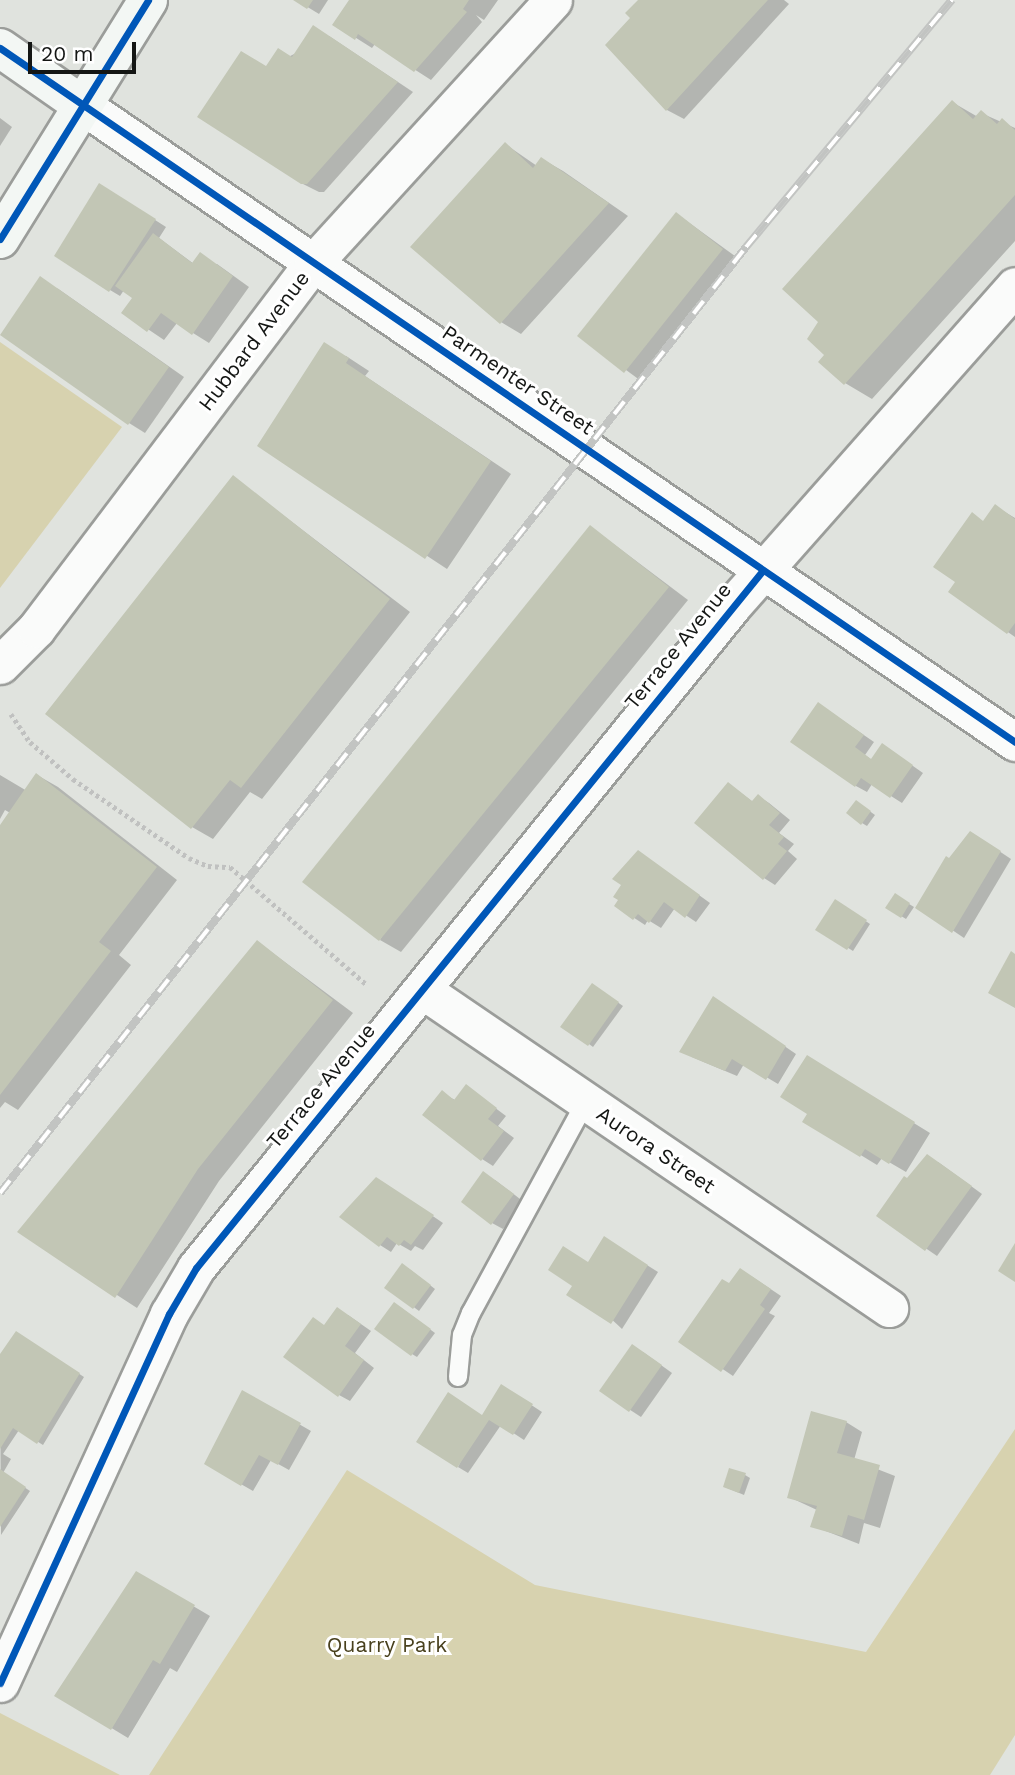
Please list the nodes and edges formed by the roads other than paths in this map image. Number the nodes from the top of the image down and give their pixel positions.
1 (148, 0) edge
2 (553, 0) edge
3 (0, 48) edge
4 (82, 105) junction
5 (0, 239) edge
6 (313, 263) junction
7 (1015, 286) edge
8 (763, 570) junction
9 (0, 665) edge
10 (1015, 742) edge
11 (424, 991) junction
12 (585, 1103) junction
13 (889, 1308) dead end
14 (458, 1377) dead end
15 (0, 1683) edge

1 - 4 street
2 - 6 street, Hubbard Avenue
3 - 4 street, Parmenter Street
4 - 5 street
4 - 6 street, Parmenter Street
6 - 8 street, Parmenter Street
6 - 9 street, Hubbard Avenue
7 - 8 street, Terrace Avenue
8 - 10 street, Parmenter Street
8 - 11 street, Terrace Avenue
11 - 12 street, Aurora Street
11 - 15 street, Terrace Avenue
12 - 13 street, Aurora Street
12 - 14 lane

